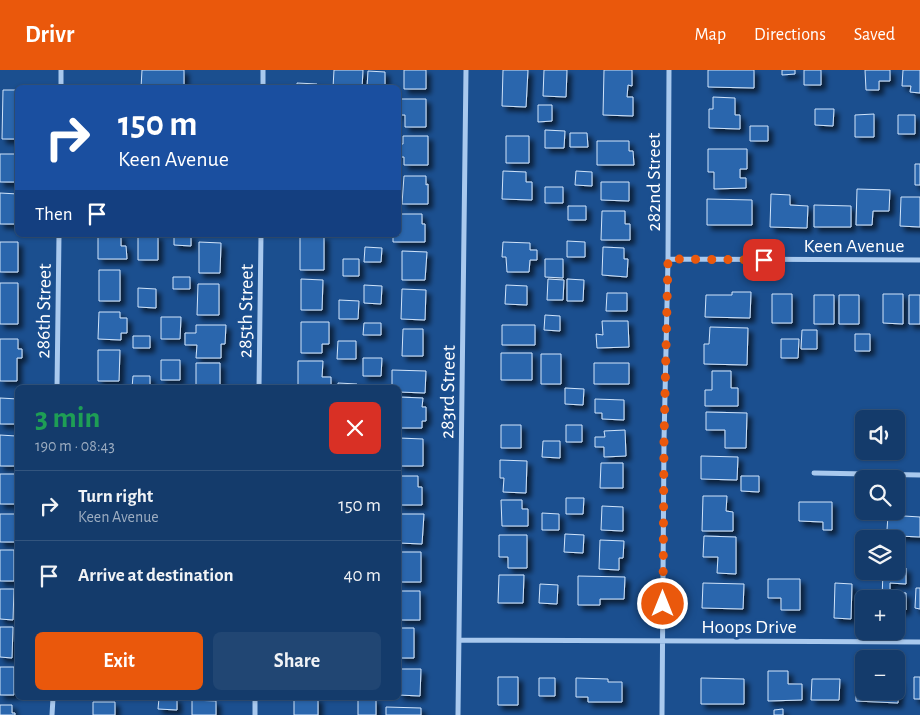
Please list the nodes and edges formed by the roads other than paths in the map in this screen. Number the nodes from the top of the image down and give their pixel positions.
1 (61, 70) edge
2 (263, 70) edge
3 (466, 70) edge
4 (669, 70) edge
5 (61, 85) edge
6 (263, 85) edge
7 (59, 237) edge
8 (261, 237) edge
9 (668, 259) junction
10 (920, 260) edge
11 (57, 385) edge
12 (259, 385) edge
13 (814, 473) dead end
14 (920, 475) edge
15 (459, 640) junction
16 (663, 641) junction
17 (920, 642) edge
18 (52, 700) edge
19 (255, 700) edge
20 (52, 715) edge
21 (255, 715) edge
22 (458, 715) edge
23 (662, 715) edge

1 - 5 street
2 - 6 street
3 - 15 street, 283rd Street
4 - 9 street, 282nd Street
7 - 11 street, 286th Street
8 - 12 street, 285th Street
9 - 10 street, Keen Avenue
9 - 16 street, 282nd Street
13 - 14 street
15 - 16 street, Hoops Drive
15 - 22 street, 283rd Street
16 - 17 street, Hoops Drive
16 - 23 street, 282nd Street
18 - 20 street
19 - 21 street

